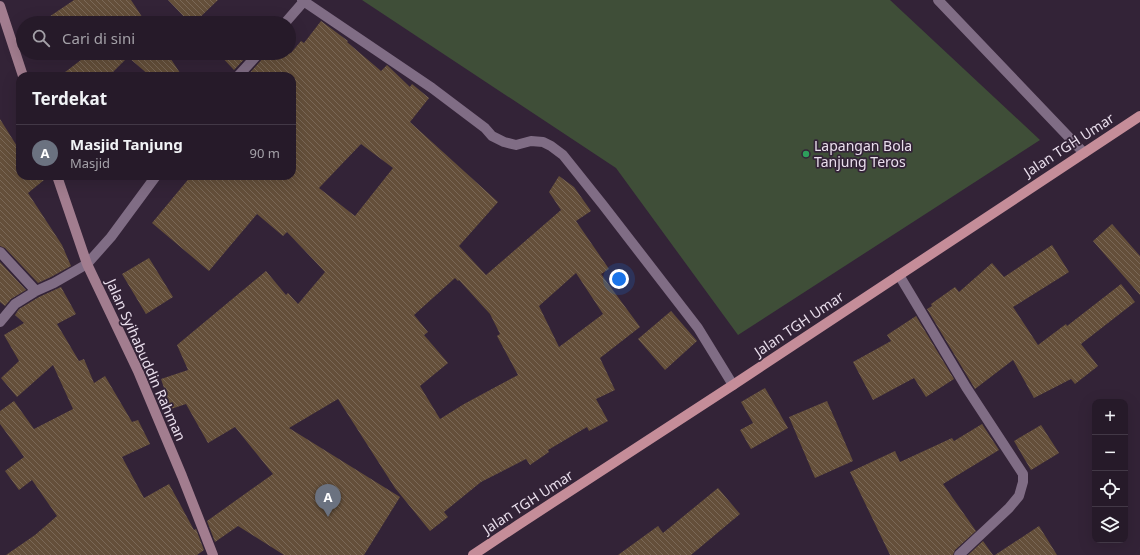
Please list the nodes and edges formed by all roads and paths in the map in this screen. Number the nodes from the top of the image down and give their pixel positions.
1 (304, 0) edge
2 (938, 0) edge
3 (0, 6) edge
4 (291, 16) edge
5 (16, 55) edge
6 (18, 60) edge
7 (252, 60) edge
8 (22, 72) edge
9 (241, 72) edge
10 (1140, 116) edge
11 (1084, 153) junction
12 (58, 180) edge
13 (153, 180) edge
14 (0, 252) edge
15 (87, 264) junction
16 (899, 276) junction
17 (36, 291) junction
18 (0, 322) edge
19 (733, 385) junction
20 (213, 555) edge
21 (473, 555) edge
22 (959, 555) edge

1 - 4 street
1 - 19 street
2 - 11 street
3 - 5 street
6 - 8 street
7 - 9 street
10 - 11 main road, Jalan TGH Umar
11 - 16 main road, Jalan TGH Umar
12 - 15 street, Jalan Syihabuddin Rahman
13 - 15 street
14 - 17 street
15 - 17 street
15 - 20 street, Jalan Syihabuddin Rahman
16 - 19 main road, Jalan TGH Umar
16 - 22 street
17 - 18 street
19 - 21 main road, Jalan TGH Umar

